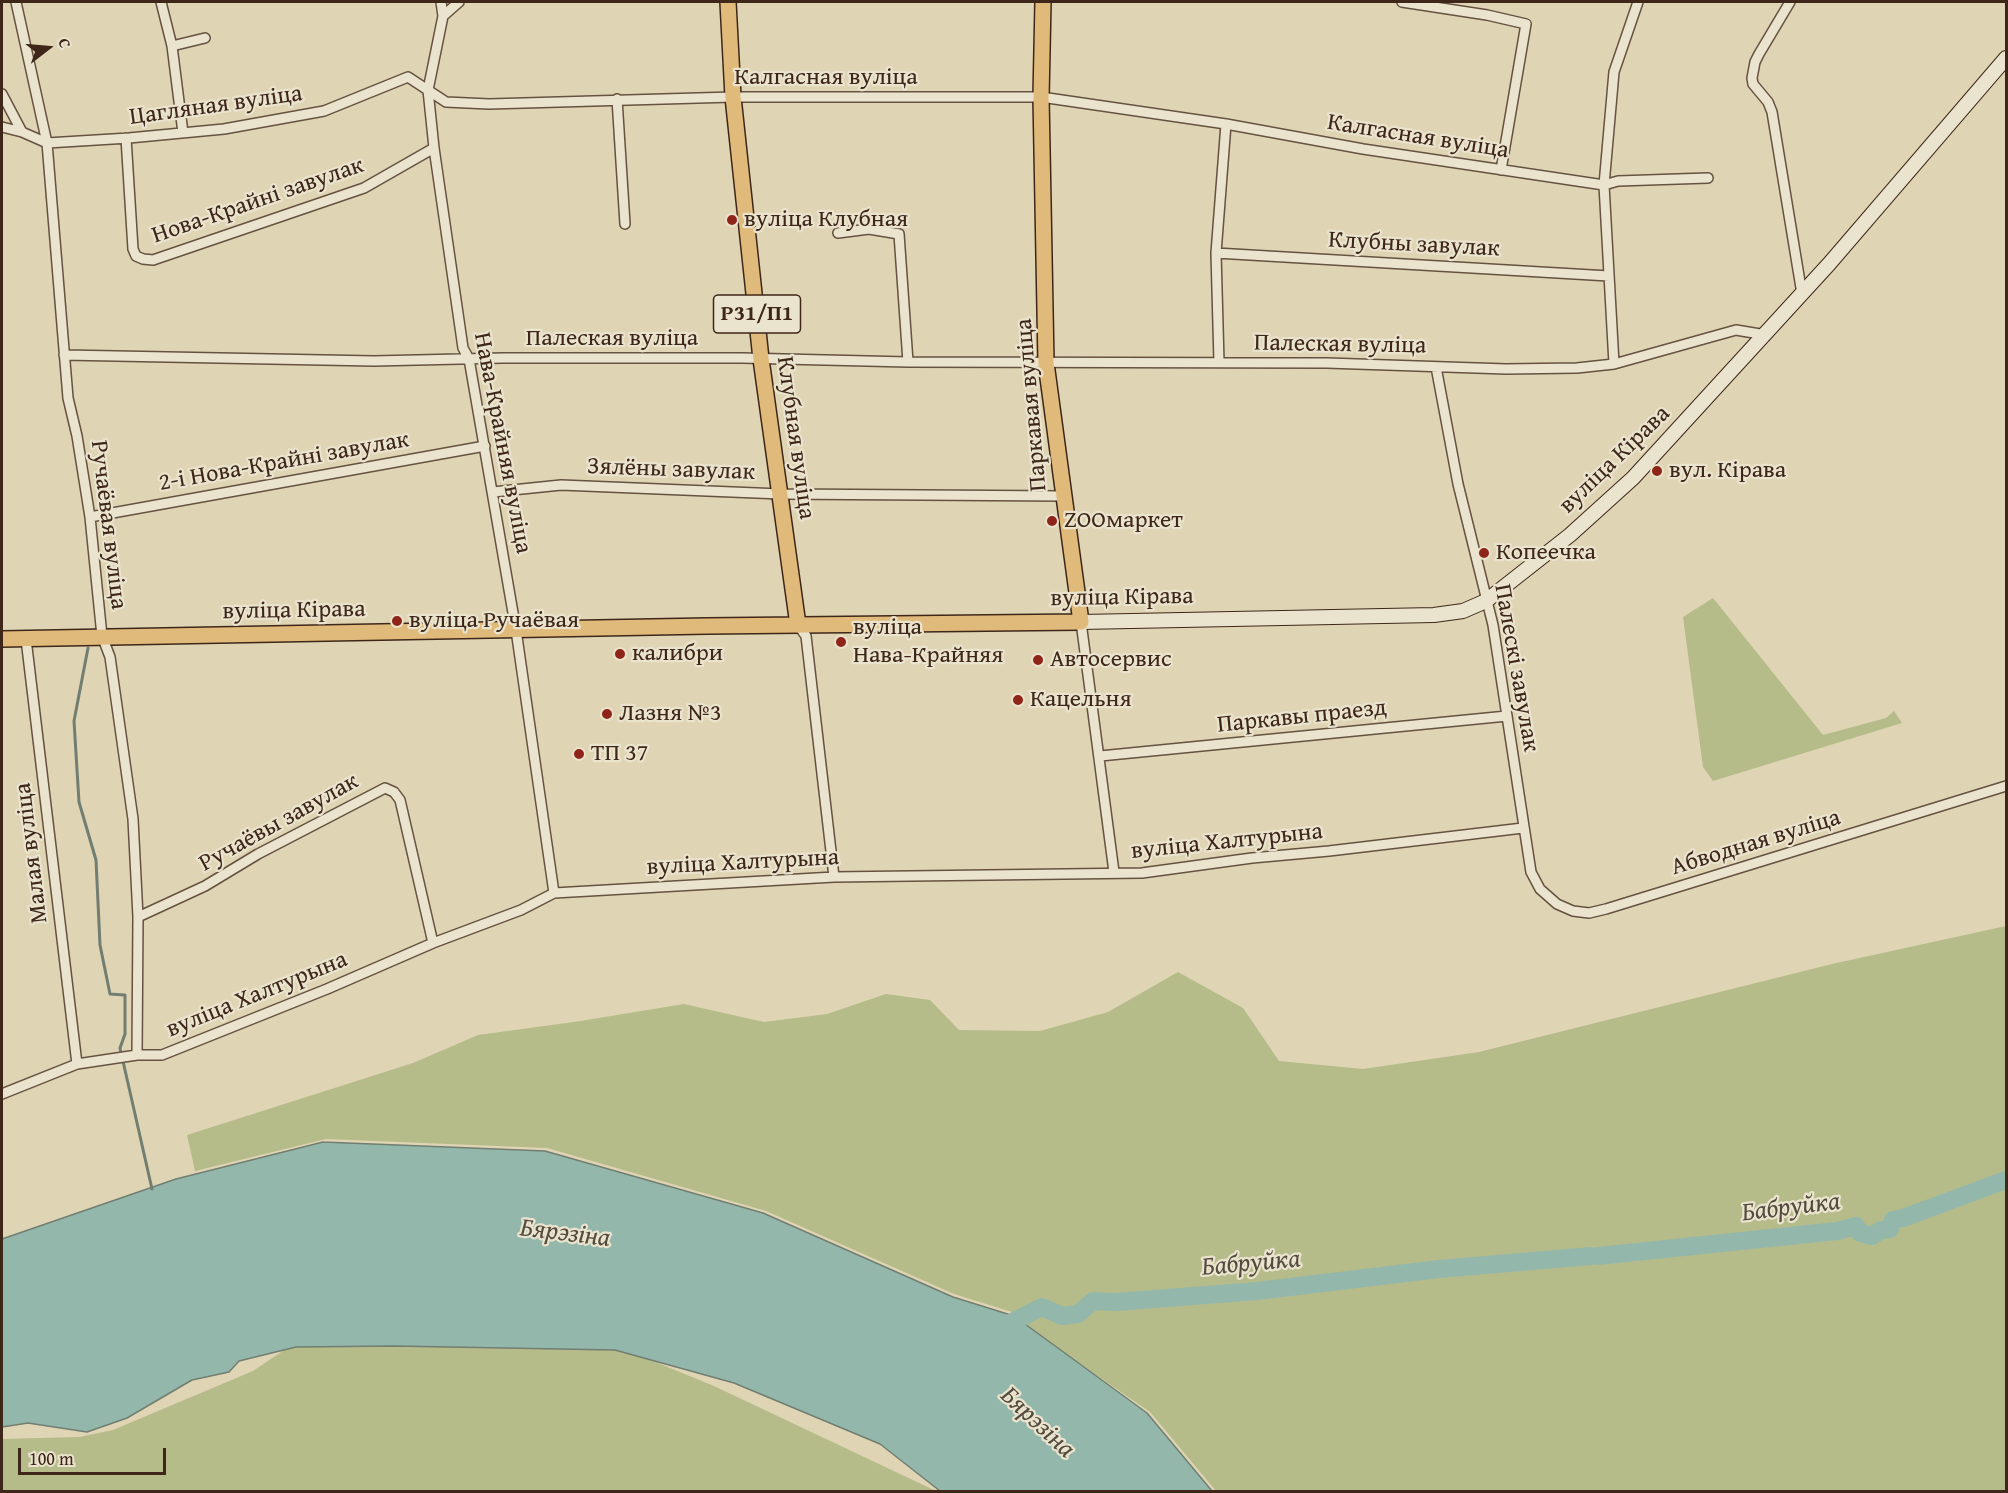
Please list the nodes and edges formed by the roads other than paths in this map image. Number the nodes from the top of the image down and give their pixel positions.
1 (16, 2) edge
2 (161, 2) edge
3 (441, 2) edge
4 (459, 2) edge
5 (728, 2) edge
6 (1043, 2) edge
7 (1402, 2) edge
8 (1638, 2) edge
9 (1790, 2) edge
10 (443, 16) junction
11 (205, 38) dead end
12 (172, 46) junction
13 (2007, 58) edge
14 (428, 90) junction
15 (2, 94) edge
16 (734, 97) junction
17 (1041, 98) junction
18 (617, 99) junction
19 (1226, 124) junction
20 (2, 127) edge
21 (22, 132) junction
22 (183, 133) junction
23 (126, 138) junction
24 (47, 143) junction
25 (434, 148) junction
26 (1501, 170) junction
27 (1708, 178) dead end
28 (1604, 185) junction
29 (625, 224) dead end
30 (838, 233) dead end
31 (1216, 253) junction
32 (1609, 276) junction
33 (1803, 294) junction
34 (1766, 335) junction
35 (64, 355) junction
36 (469, 359) junction
37 (761, 359) junction
38 (908, 362) junction
39 (1219, 362) junction
40 (1046, 363) junction
41 (1614, 364) junction
42 (1436, 367) junction
43 (485, 446) junction
44 (493, 492) junction
45 (781, 494) junction
46 (1063, 496) junction
47 (90, 517) junction
48 (1486, 601) junction
49 (1081, 622) junction
50 (798, 625) junction
51 (516, 630) junction
52 (102, 636) junction
53 (2, 639) edge
54 (26, 639) junction
55 (1507, 716) junction
56 (1100, 756) junction
57 (2007, 786) edge
58 (1523, 828) junction
59 (1114, 872) junction
60 (1531, 872) joint
61 (834, 876) junction
62 (554, 893) junction
63 (138, 917) junction
64 (433, 943) junction
65 (133, 1056) junction
66 (77, 1064) junction
67 (2, 1094) edge

1 - 24 street, Ручаёвая вуліца
2 - 12 street
3 - 10 street, Нава-Крайняя вуліца
4 - 10 street
5 - 16 main road, Клубная вуліца / Р31/П1
6 - 17 main road, Паркавая вуліца
7 - 26 street
8 - 28 street
9 - 33 street
10 - 14 street, Нава-Крайняя вуліца
11 - 12 street
12 - 22 street
13 - 33 main road, вуліца Кірава
14 - 18 street, Калгасная вуліца
14 - 22 street, Цагляная вуліца
14 - 25 street, Нава-Крайняя вуліца
15 - 21 street
16 - 17 street, Калгасная вуліца
16 - 18 street, Калгасная вуліца
16 - 37 main road, Клубная вуліца / Р31/П1
17 - 19 street, Калгасная вуліца
17 - 40 main road, Паркавая вуліца
18 - 29 street
19 - 26 street, Калгасная вуліца
19 - 31 street
20 - 21 street, Цагляная вуліца
21 - 24 street, Цагляная вуліца
22 - 23 street, Цагляная вуліца
23 - 24 street, Цагляная вуліца
23 - 25 street, Нова-Крайні завулак
24 - 35 street, Ручаёвая вуліца
25 - 36 street, Нава-Крайняя вуліца
26 - 28 street, Калгасная вуліца
27 - 28 street, Калгасная вуліца
28 - 32 street
30 - 38 street
31 - 32 street, Клубны завулак
31 - 39 street
32 - 41 street
33 - 34 main road, вуліца Кірава
34 - 41 street, Палеская вуліца
34 - 48 main road, вуліца Кірава
35 - 36 street, Палеская вуліца
35 - 47 street, Ручаёвая вуліца
36 - 37 street, Палеская вуліца
36 - 43 street, Нава-Крайняя вуліца
37 - 38 street, Палеская вуліца
37 - 45 main road, Клубная вуліца / Р31/П1
38 - 40 street, Палеская вуліца
39 - 40 street, Палеская вуліца
39 - 42 street, Палеская вуліца
40 - 46 main road, Паркавая вуліца
41 - 42 street, Палеская вуліца
42 - 48 street, Палескі завулак
43 - 44 street, Нава-Крайняя вуліца
43 - 47 street, 2-і Нова-Крайні завулак
44 - 45 street, Зялёны завулак
44 - 51 street, Нава-Крайняя вуліца
45 - 46 street, Зялёны завулак
45 - 50 main road, Клубная вуліца / Р31/П1
46 - 49 main road, Паркавая вуліца
47 - 52 street, Ручаёвая вуліца
48 - 49 main road, вуліца Кірава
48 - 55 street, Палескі завулак
49 - 50 main road, вуліца Кірава
49 - 56 street, Паркавая вуліца
50 - 51 main road, вуліца Кірава
50 - 61 street, Клубная вуліца
51 - 52 main road, вуліца Кірава
51 - 62 street, Нава-Крайняя вуліца
52 - 54 main road, вуліца Кірава
52 - 63 street, Ручаёвая вуліца
53 - 54 main road, вуліца Кірава
54 - 66 street, Малая вуліца
55 - 56 street, Паркавы праезд
55 - 58 street, Палескі завулак
56 - 59 street, Паркавая вуліца
57 - 60 street, Абводная вуліца
58 - 59 street, вуліца Халтурына
58 - 60 street, Палескі завулак
59 - 61 street, вуліца Халтурына
61 - 62 street, вуліца Халтурына
62 - 64 street, вуліца Халтурына
63 - 64 street, Ручаёвы завулак
63 - 65 street, Ручаёвая вуліца
64 - 65 street, вуліца Халтурына
65 - 66 street, вуліца Халтурына
66 - 67 street, вуліца Халтурына

